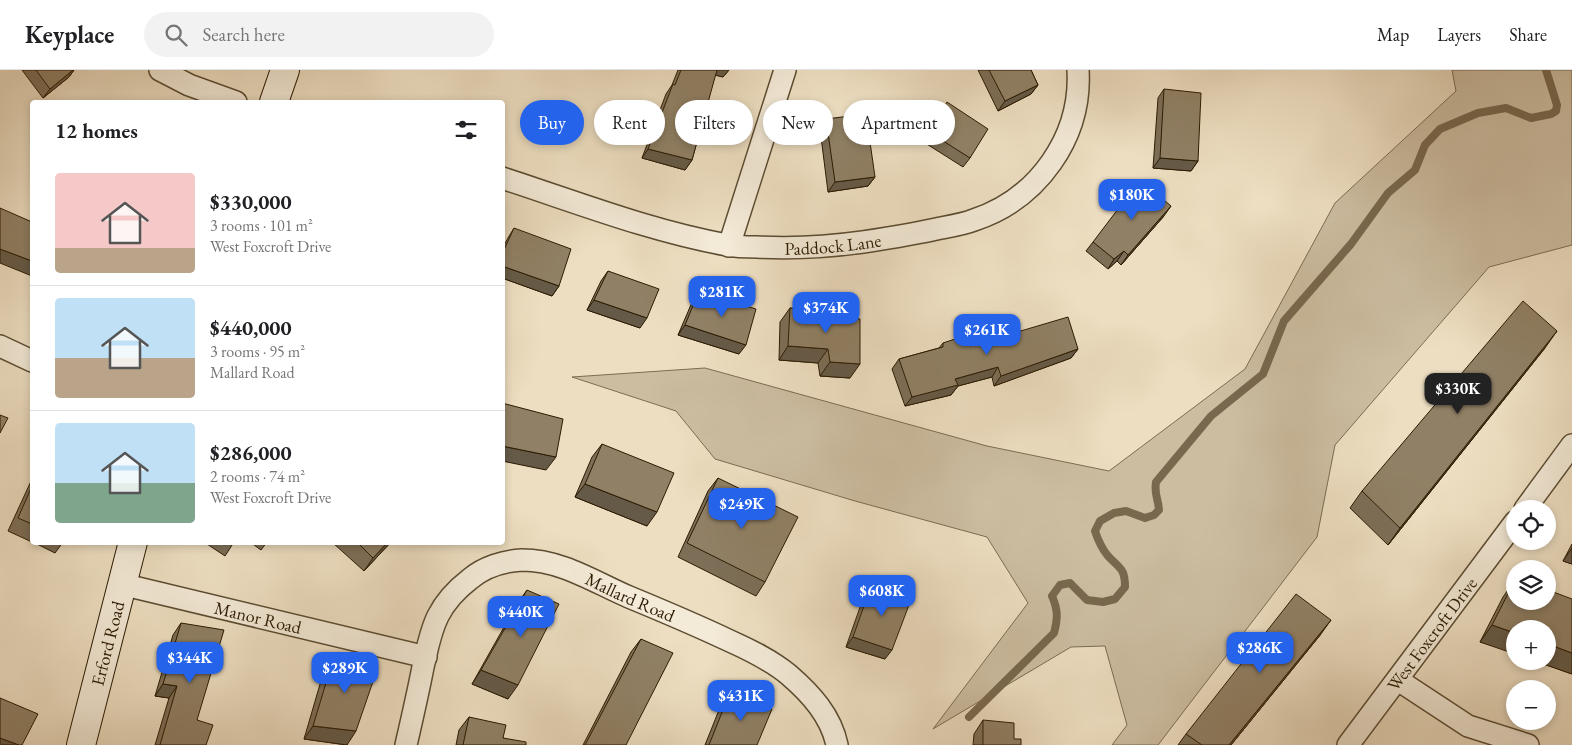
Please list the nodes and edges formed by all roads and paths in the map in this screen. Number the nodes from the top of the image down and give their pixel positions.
1 (160, 70) edge
2 (285, 70) edge
3 (785, 70) edge
4 (1078, 70) edge
5 (230, 100) edge
6 (279, 100) edge
7 (505, 179) edge
8 (729, 246) junction
9 (0, 346) edge
10 (30, 360) edge
11 (1572, 445) edge
12 (1532, 500) edge
13 (1506, 534) edge
14 (132, 545) edge
15 (121, 584) junction
16 (426, 657) junction
17 (1398, 680) junction
18 (81, 745) edge
19 (406, 745) edge
20 (837, 745) edge
21 (1348, 745) edge
22 (1528, 745) edge

1 - 5 street
2 - 6 street
3 - 8 street
4 - 8 street, Paddock Lane
7 - 8 street, Paddock Lane
9 - 10 street
11 - 12 street
13 - 17 street, West Foxcroft Drive
14 - 15 street, Erford Road
15 - 16 street, Manor Road
15 - 18 street, Erford Road
16 - 19 street, Mallard Road
16 - 20 street, Mallard Road
17 - 21 street, West Foxcroft Drive
17 - 22 street

